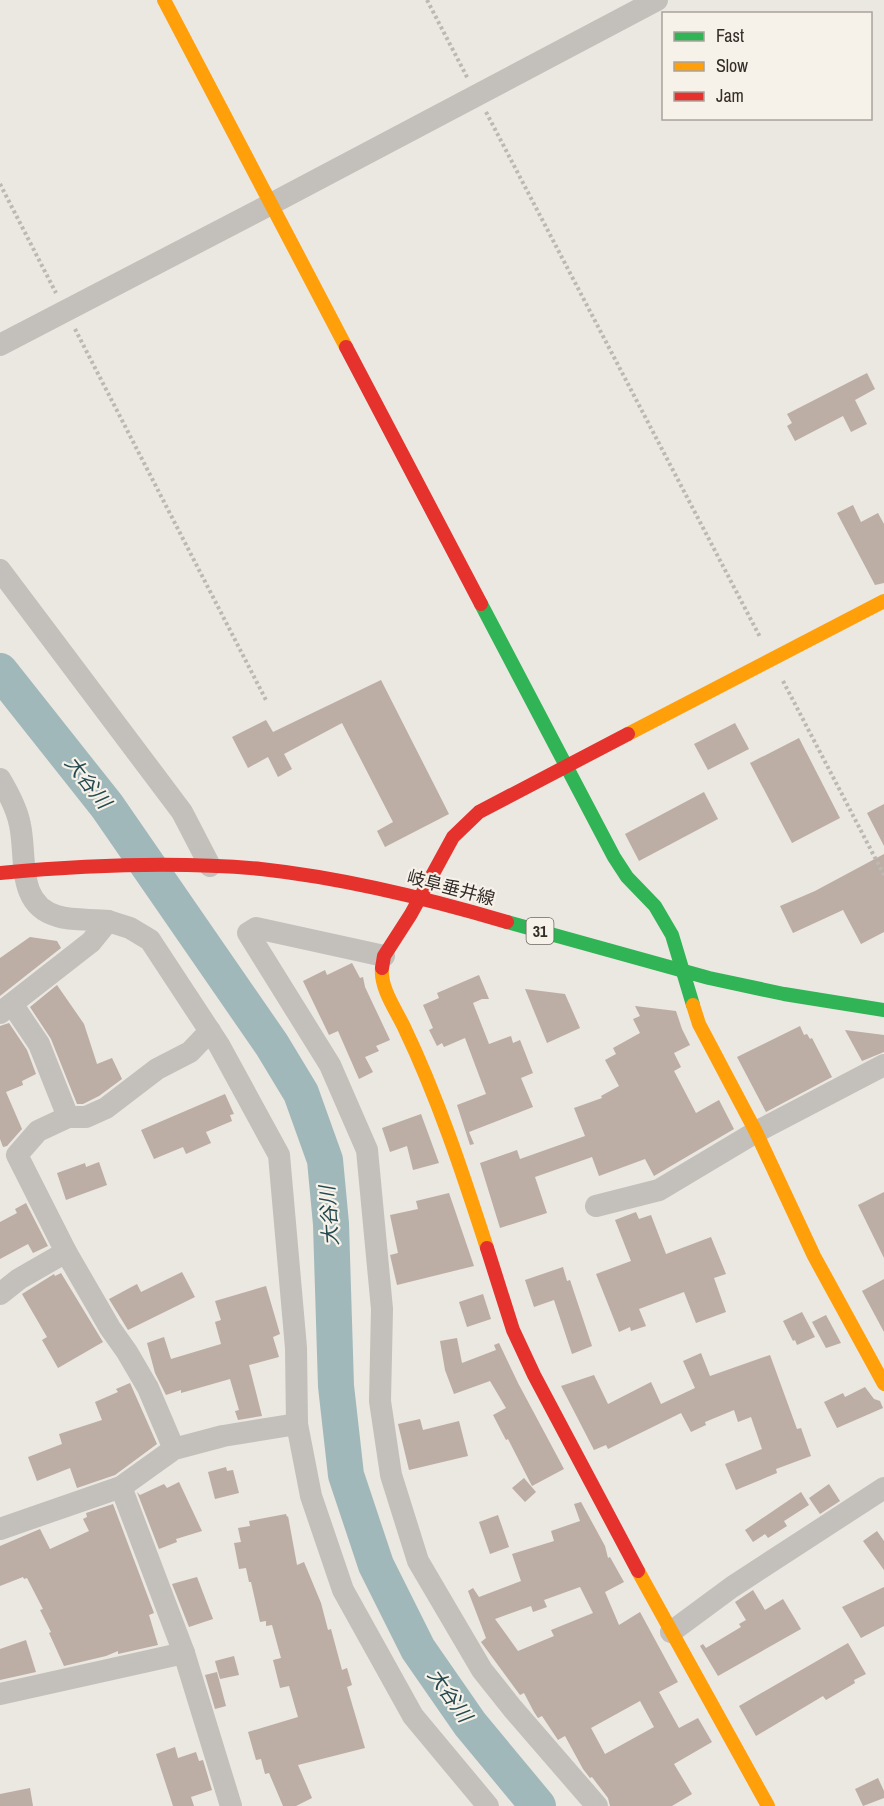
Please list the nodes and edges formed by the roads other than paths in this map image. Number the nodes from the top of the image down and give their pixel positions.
1 (164, 0) edge
2 (657, 0) edge
3 (272, 204) junction
4 (0, 345) edge
5 (0, 570) edge
6 (884, 601) edge
7 (566, 768) junction
8 (0, 779) edge
9 (201, 866) junction
10 (24, 871) junction
11 (0, 873) edge
12 (421, 897) junction
13 (108, 921) junction
14 (384, 957) junction
15 (684, 972) junction
16 (6, 1009) edge
17 (884, 1010) edge
18 (210, 1031) junction
19 (884, 1065) edge
20 (68, 1116) junction
21 (756, 1132) junction
22 (9, 1158) edge
23 (596, 1206) dead end
24 (66, 1252) junction
25 (0, 1294) edge
26 (884, 1384) edge
27 (297, 1424) junction
28 (174, 1449) junction
29 (122, 1487) junction
30 (884, 1488) edge
31 (0, 1529) edge
32 (671, 1632) junction
33 (184, 1653) junction
34 (0, 1694) edge
35 (231, 1806) edge
36 (488, 1806) edge
37 (597, 1806) edge
38 (768, 1806) edge

1 - 3 street
2 - 3 street
3 - 4 street
3 - 7 street
5 - 9 street
6 - 7 street
7 - 12 street
7 - 15 street
8 - 10 street
9 - 10 street, 岐阜垂井線 / 31
9 - 12 street, 岐阜垂井線 / 31
10 - 11 street, 岐阜垂井線 / 31
10 - 13 street
12 - 14 street
12 - 15 street, 岐阜垂井線 / 31
13 - 16 street
13 - 18 street
14 - 32 street
14 - 37 street
15 - 17 street, 岐阜垂井線 / 31
15 - 21 street
16 - 20 street
18 - 20 street
18 - 27 street
19 - 21 street
20 - 22 street
21 - 23 street
21 - 26 street
22 - 24 street
24 - 25 street
24 - 28 street
27 - 28 street
27 - 36 street
28 - 29 street
29 - 31 street
29 - 33 street
30 - 32 street
32 - 38 street
33 - 34 street
33 - 35 street

